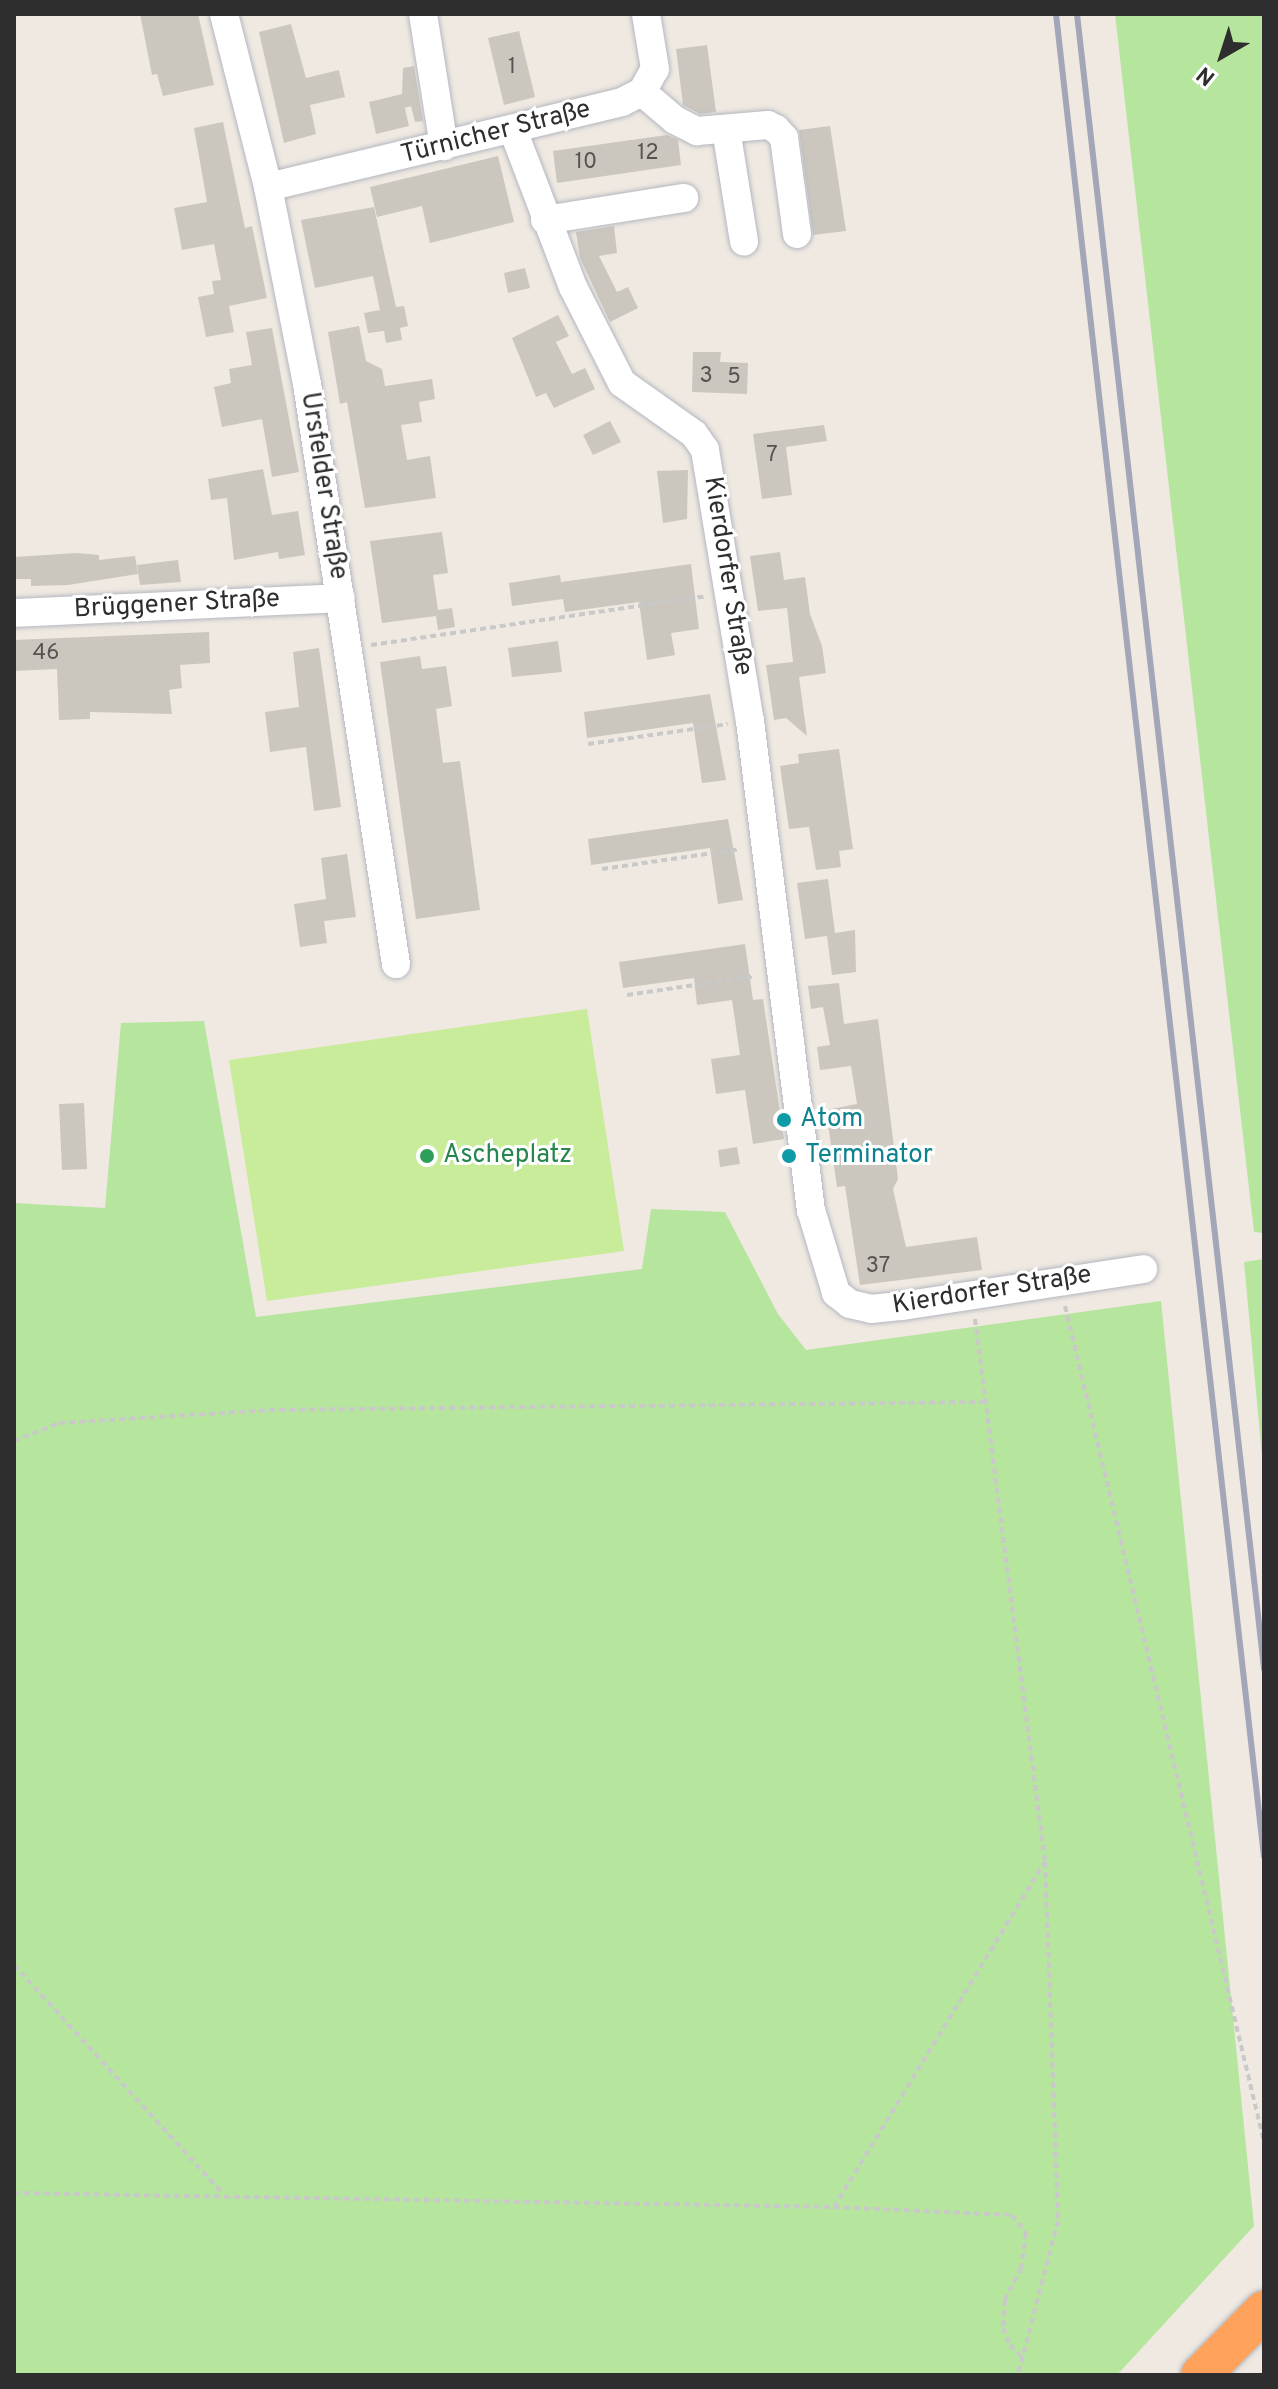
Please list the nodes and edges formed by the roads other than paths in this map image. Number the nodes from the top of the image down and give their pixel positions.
1 (224, 14) edge
2 (423, 14) edge
3 (646, 14) edge
4 (642, 92) junction
5 (726, 129) junction
6 (513, 130) junction
7 (444, 146) junction
8 (268, 187) junction
9 (684, 198) dead end
10 (545, 220) junction
11 (797, 234) dead end
12 (744, 242) dead end
13 (341, 598) junction
14 (14, 613) edge
15 (396, 964) dead end
16 (1143, 1269) dead end
17 (1264, 2311) edge
18 (1201, 2375) edge

1 - 8 street, Ursfelder Straße
2 - 7 street
3 - 4 street
4 - 5 street
4 - 6 street, Türnicher Straße
5 - 11 street
5 - 12 street
6 - 7 street, Türnicher Straße
6 - 10 street, Kierdorfer Straße
7 - 8 street, Türnicher Straße
8 - 13 street, Ursfelder Straße
9 - 10 street
10 - 16 street, Kierdorfer Straße
13 - 14 street, Brüggener Straße
13 - 15 street, Ursfelder Straße
17 - 18 highway

